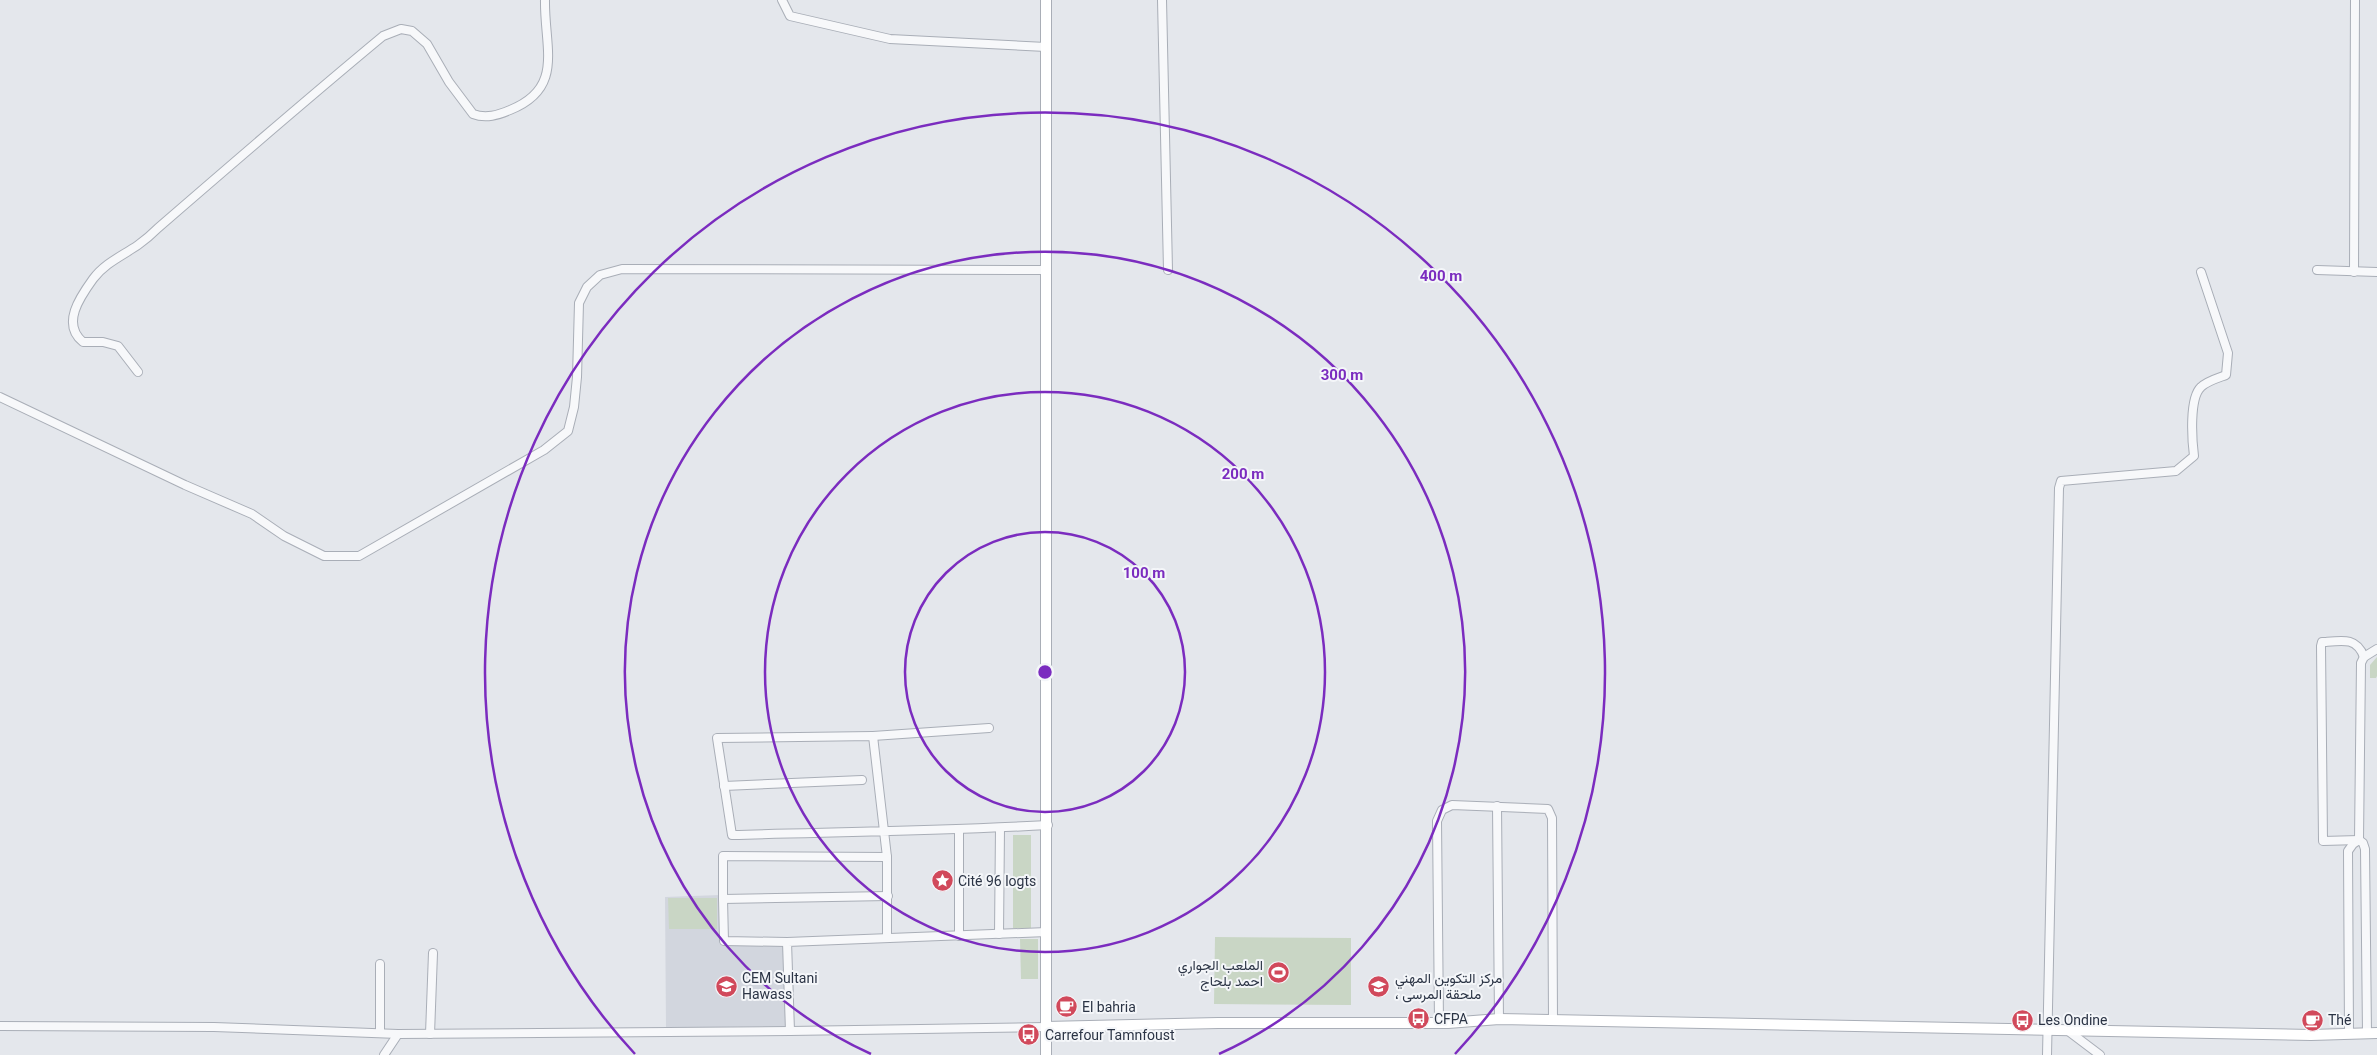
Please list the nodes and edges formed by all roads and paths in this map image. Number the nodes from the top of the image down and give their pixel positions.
1 (545, 0) edge
2 (782, 0) edge
3 (1046, 0) edge
4 (1162, 0) edge
5 (2355, 0) edge
6 (1046, 48) junction
7 (1046, 270) junction
8 (1168, 270) dead end
9 (2317, 270) dead end
10 (2202, 272) dead end
11 (2354, 272) junction
12 (2377, 272) edge
13 (138, 372) dead end
14 (0, 397) edge
15 (2377, 649) edge
16 (2364, 657) junction
17 (989, 728) dead end
18 (873, 736) junction
19 (862, 780) dead end
20 (724, 786) junction
21 (1497, 806) junction
22 (1048, 825) junction
23 (1000, 828) junction
24 (959, 830) junction
25 (884, 831) junction
26 (2359, 840) junction
27 (887, 857) junction
28 (888, 896) junction
29 (724, 899) junction
30 (1047, 932) junction
31 (999, 934) junction
32 (959, 936) junction
33 (887, 938) junction
34 (787, 942) junction
35 (432, 953) dead end
36 (380, 964) dead end
37 (1499, 1019) junction
38 (1553, 1020) junction
39 (1440, 1022) junction
40 (0, 1026) edge
41 (1046, 1027) junction
42 (2046, 1030) junction
43 (2067, 1030) junction
44 (790, 1031) junction
45 (380, 1033) junction
46 (2372, 1033) edge
47 (398, 1034) junction
48 (430, 1034) junction
49 (2349, 1034) junction
50 (384, 1055) edge
51 (1046, 1055) edge
52 (2047, 1055) edge
53 (2100, 1055) edge

1 - 13 street
2 - 6 street
3 - 6 main road
4 - 8 street
5 - 11 street
6 - 7 main road
7 - 14 street
7 - 22 main road
9 - 11 street
10 - 42 street
11 - 12 street
15 - 16 street
16 - 26 street
16 - 26 street
17 - 18 street
18 - 20 street
18 - 25 street
19 - 20 street
20 - 25 street
21 - 37 street
21 - 38 street
21 - 39 street
22 - 23 street
22 - 30 main road
23 - 24 street
23 - 31 street
24 - 25 street
24 - 32 street
25 - 27 street
26 - 46 street
26 - 49 street
27 - 28 street
27 - 29 street
28 - 29 street
28 - 33 street
29 - 34 street
30 - 31 street
30 - 41 main road
31 - 32 street
32 - 33 street
33 - 34 street
34 - 44 street
35 - 48 street
36 - 45 street
37 - 38 main road
37 - 39 main road
38 - 42 main road
39 - 41 main road
40 - 45 street
41 - 44 street
41 - 51 main road
42 - 43 main road
42 - 52 street
43 - 49 main road
43 - 53 street
44 - 48 street
45 - 47 street
46 - 49 main road
47 - 48 street
47 - 50 street

